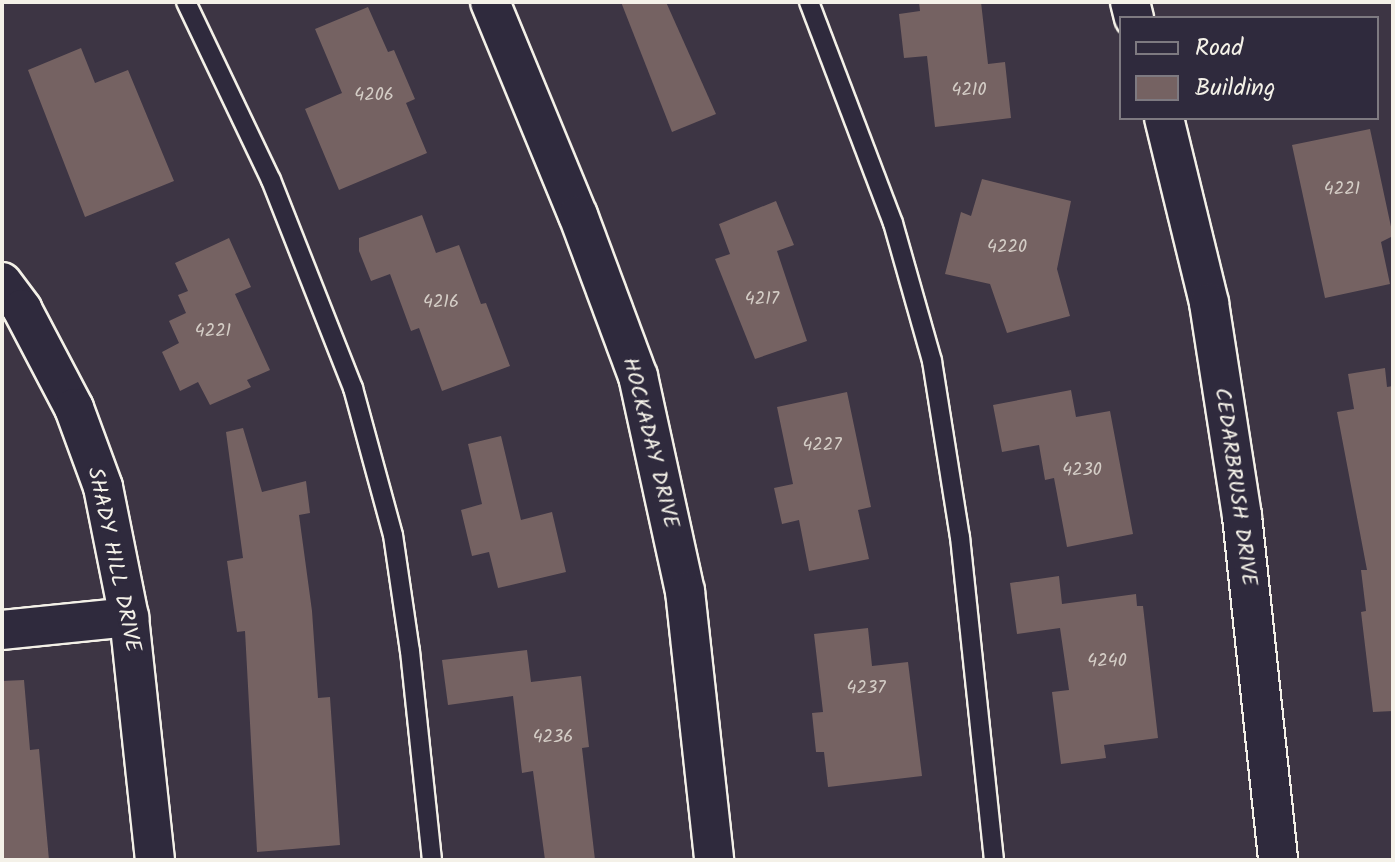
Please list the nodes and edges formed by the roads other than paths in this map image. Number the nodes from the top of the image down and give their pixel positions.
1 (186, 2) edge
2 (490, 2) edge
3 (809, 2) edge
4 (1164, 120) edge
5 (2, 282) edge
6 (129, 617) junction
7 (2, 630) edge
8 (155, 860) edge
9 (432, 860) edge
10 (714, 860) edge
11 (994, 860) edge
12 (1278, 860) edge

1 - 9 lane
2 - 10 street, HOCKADAY DRIVE
3 - 11 lane
4 - 12 street, CEDARBRUSH DRIVE
5 - 6 street, SHADY HILL DRIVE
6 - 7 street
6 - 8 street, SHADY HILL DRIVE

